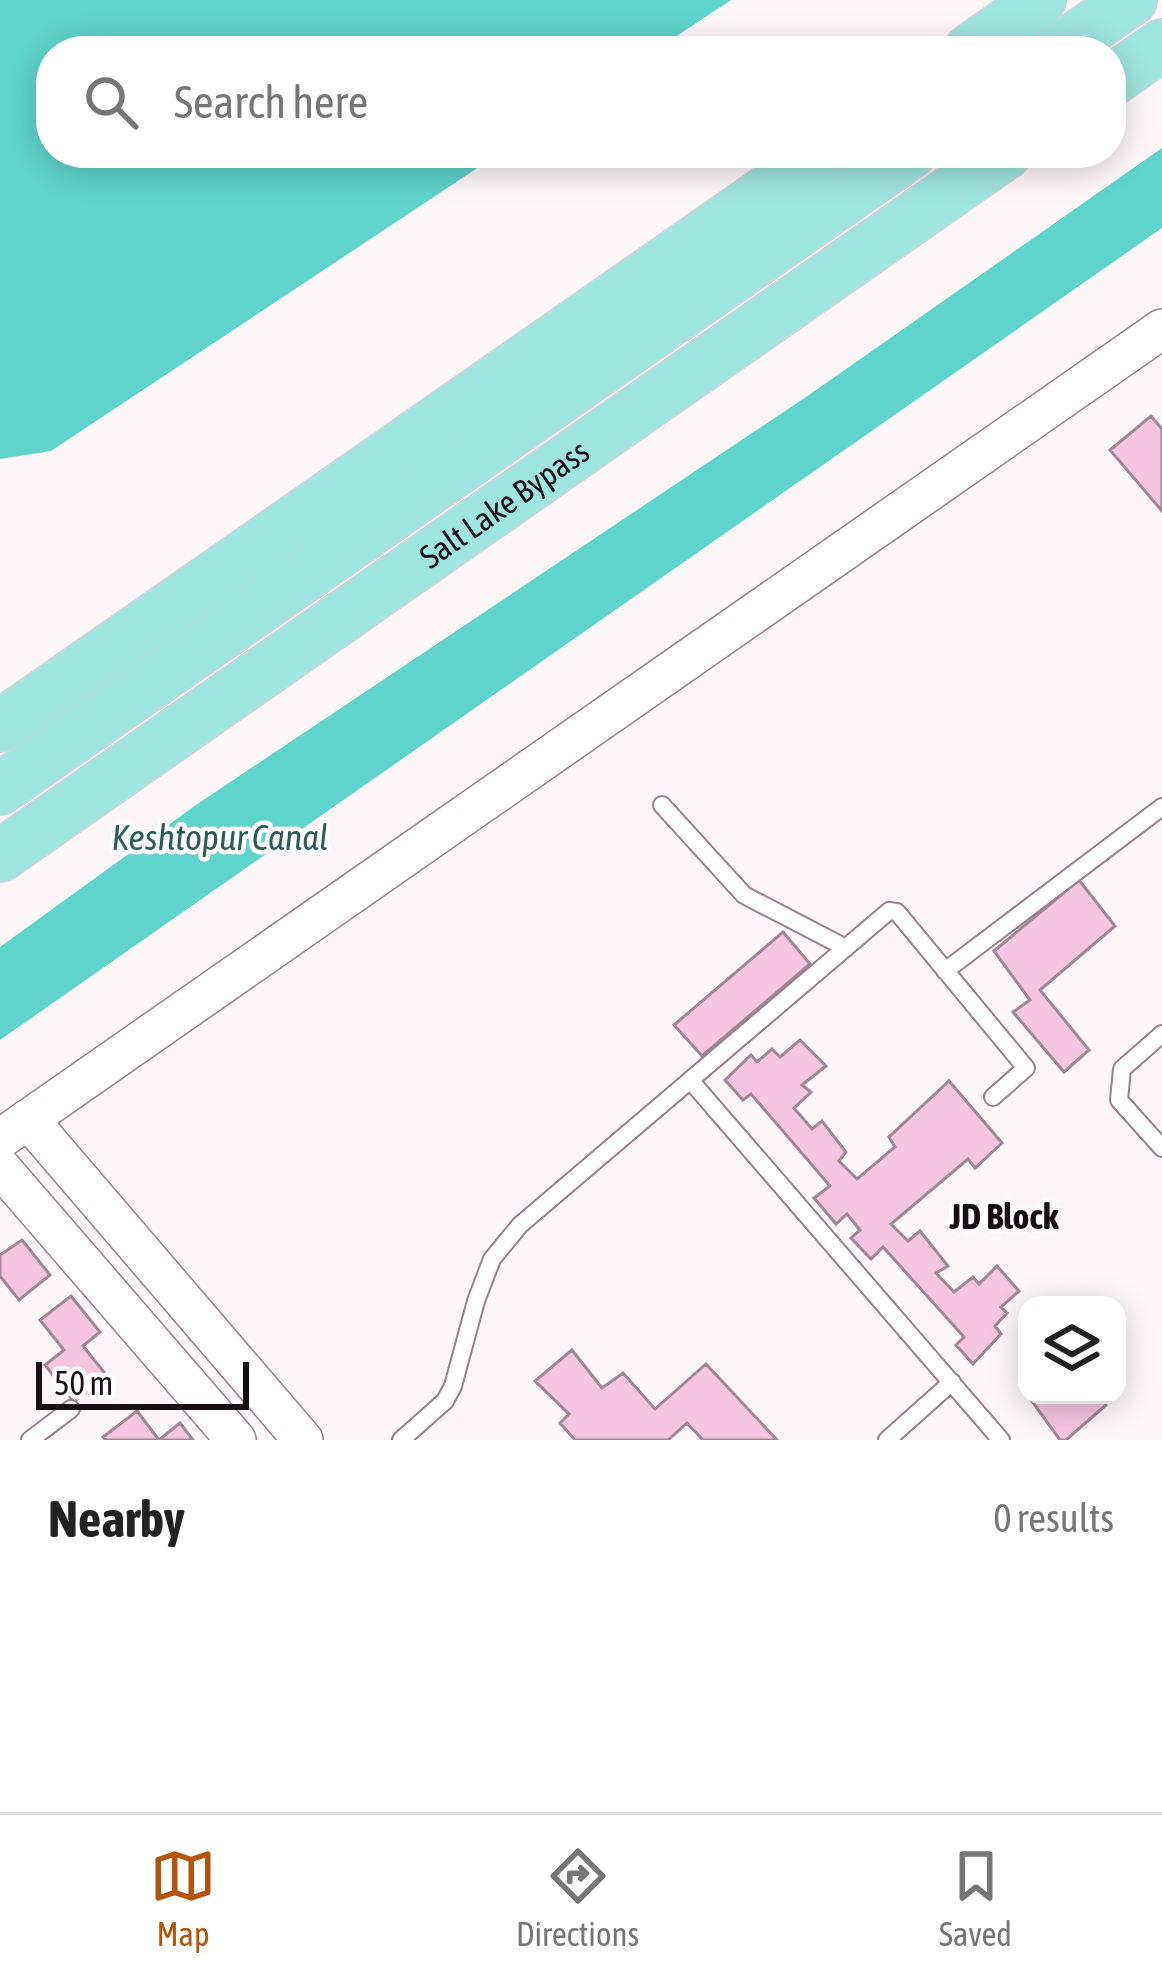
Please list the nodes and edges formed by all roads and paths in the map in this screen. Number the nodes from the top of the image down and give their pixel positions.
1 (1040, 0) edge
2 (1131, 0) edge
3 (990, 36) edge
4 (1079, 36) edge
5 (1162, 45) edge
6 (1126, 70) edge
7 (800, 168) edge
8 (889, 168) edge
9 (985, 168) edge
10 (1162, 329) edge
11 (0, 726) edge
12 (0, 789) edge
13 (662, 805) dead end
14 (1162, 807) edge
15 (0, 856) edge
16 (846, 947) junction
17 (945, 971) junction
18 (1162, 1034) edge
19 (690, 1080) junction
20 (994, 1097) dead end
21 (14, 1129) edge
22 (1162, 1148) edge
23 (0, 1167) edge
24 (952, 1382) junction
25 (264, 1394) junction
26 (71, 1409) dead end
27 (229, 1433) edge
28 (31, 1440) edge
29 (303, 1440) edge
30 (400, 1440) edge
31 (887, 1440) edge
32 (1001, 1440) edge

1 - 3 main road
2 - 4 main road
5 - 6 main road
7 - 11 main road
8 - 12 main road, Salt Lake Bypass
9 - 15 main road, Salt Lake Bypass
10 - 21 street
13 - 16 lane
14 - 17 lane
16 - 17 lane
16 - 19 lane
17 - 20 lane
18 - 22 lane
19 - 24 lane
19 - 30 lane
21 - 25 street
23 - 27 street
24 - 31 lane
24 - 32 lane
25 - 27 street
25 - 29 street
26 - 28 lane

